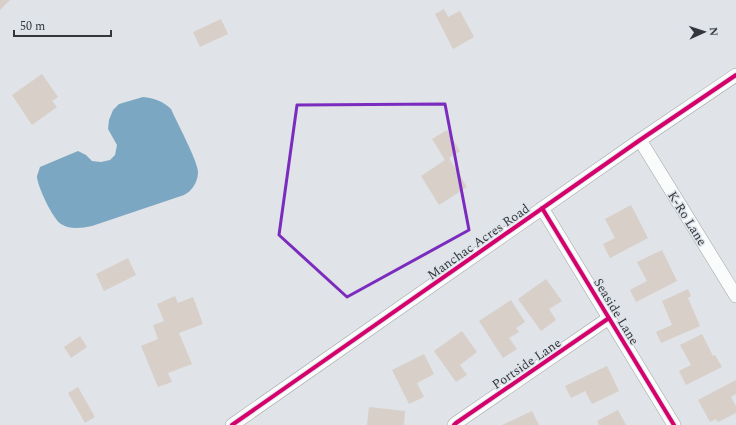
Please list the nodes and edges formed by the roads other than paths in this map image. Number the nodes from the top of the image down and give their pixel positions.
1 (736, 76) edge
2 (640, 140) junction
3 (542, 208) junction
4 (736, 296) edge
5 (609, 318) junction
6 (232, 425) edge
7 (454, 425) edge
8 (674, 425) edge

1 - 2 street, Manchac Acres Road
2 - 3 street, Manchac Acres Road
2 - 4 street, K-Ro Lane
3 - 5 street, Seaside Lane
3 - 6 street, Manchac Acres Road
5 - 7 street, Portside Lane
5 - 8 street, Seaside Lane

